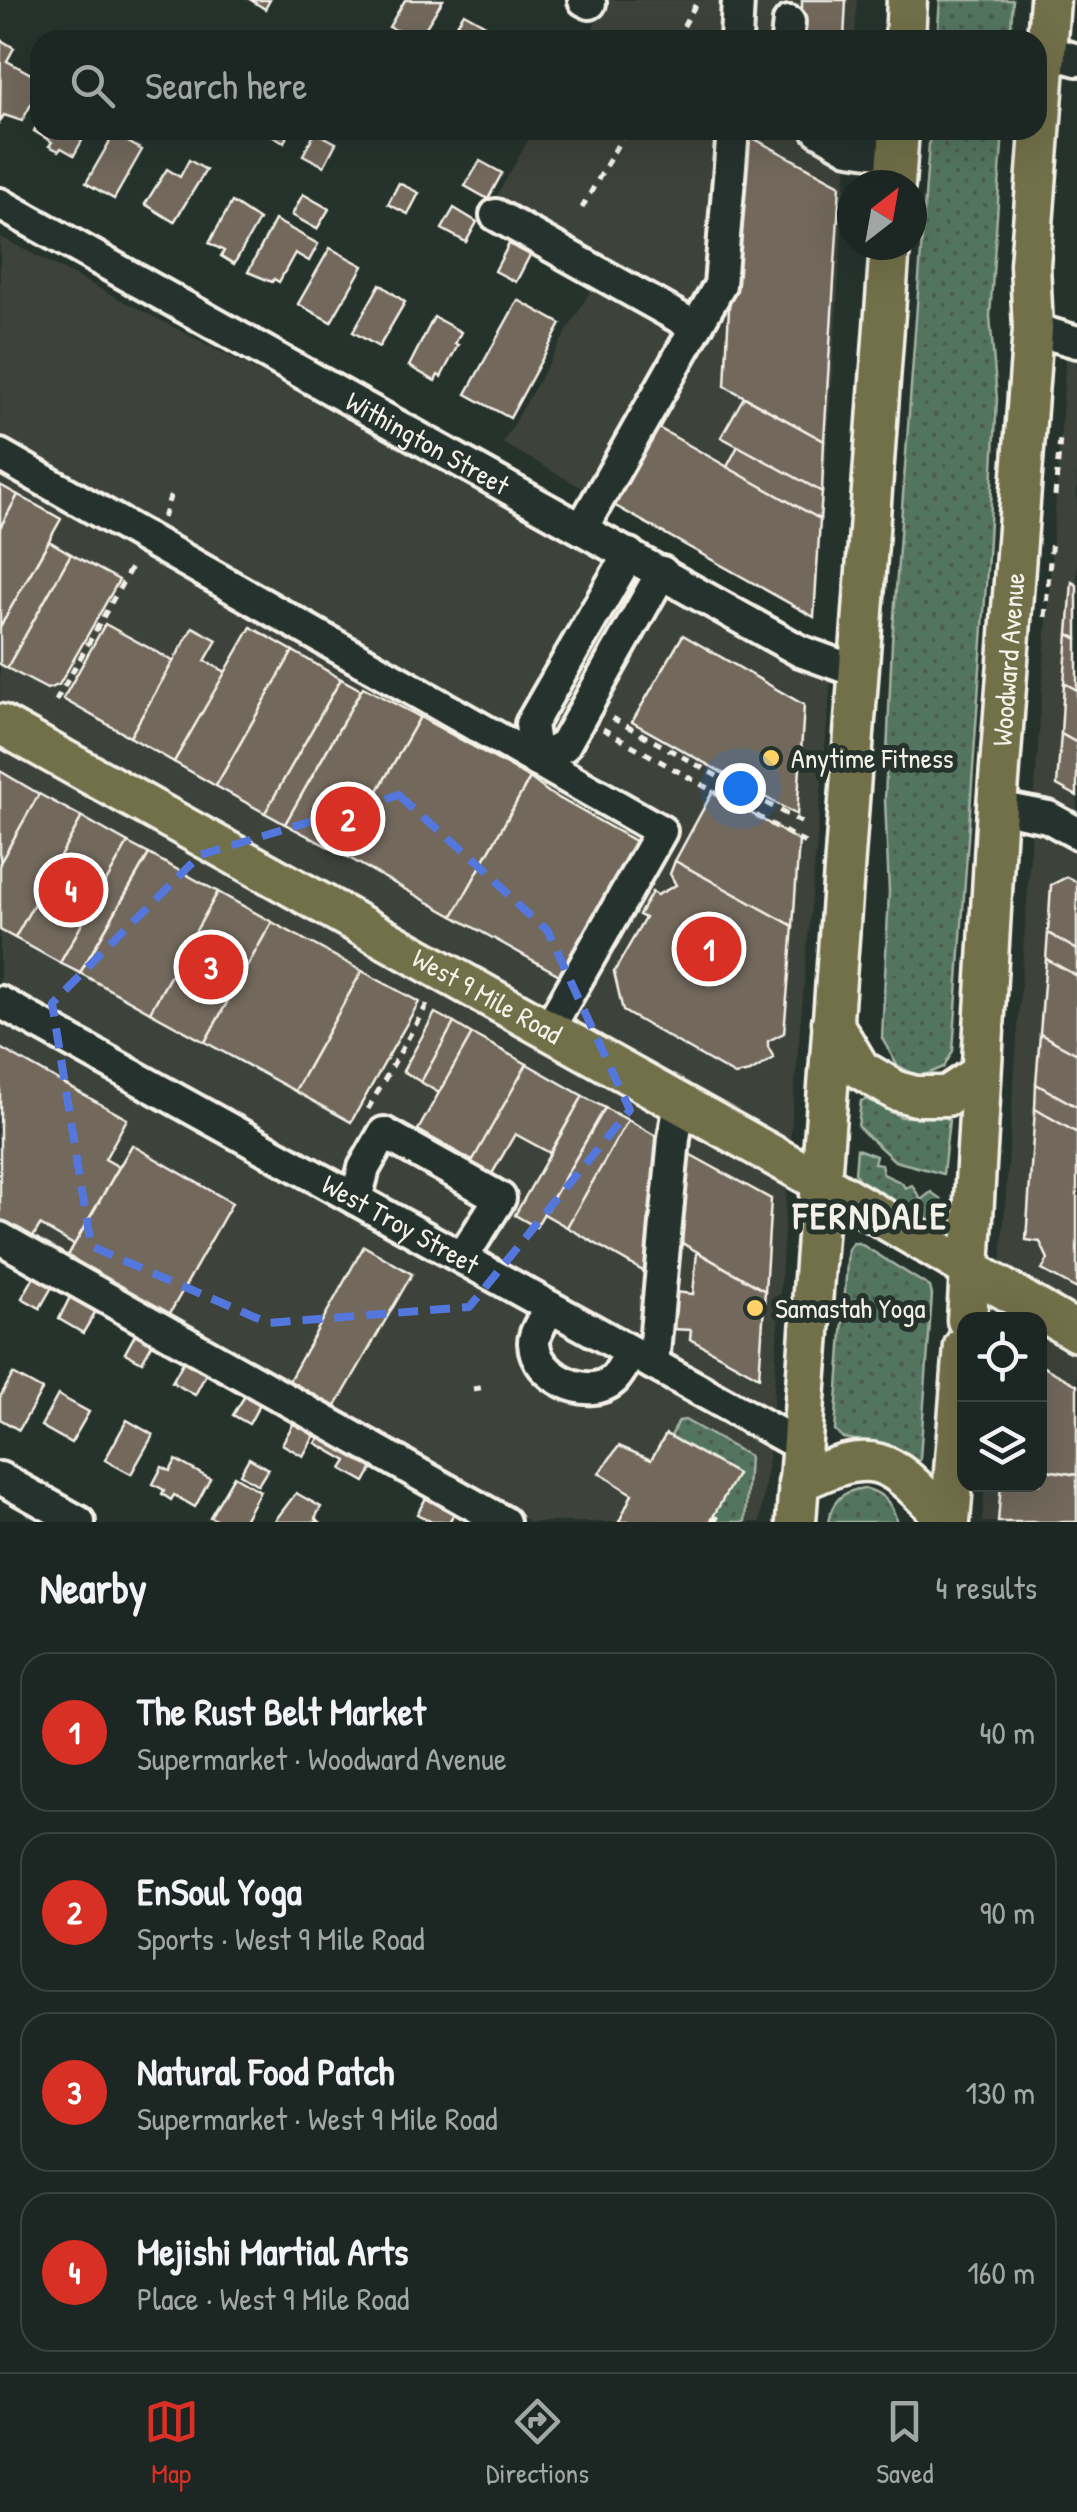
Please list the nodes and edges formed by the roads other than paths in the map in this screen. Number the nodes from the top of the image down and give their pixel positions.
1 (738, 0) edge
2 (907, 0) edge
3 (1050, 0) edge
4 (736, 30) edge
5 (906, 30) edge
6 (1062, 56) edge
7 (732, 140) edge
8 (835, 140) edge
9 (897, 156) edge
10 (0, 204) edge
11 (496, 215) dead end
12 (889, 260) edge
13 (696, 327) junction
14 (1033, 329) junction
15 (1077, 342) edge
16 (0, 456) edge
17 (582, 528) junction
18 (629, 554) junction
19 (662, 572) junction
20 (858, 672) junction
21 (0, 724) edge
22 (536, 761) junction
23 (997, 808) junction
24 (1077, 833) edge
25 (0, 1002) edge
26 (832, 1022) junction
27 (548, 1030) junction
28 (980, 1074) junction
29 (680, 1104) junction
30 (821, 1182) junction
31 (356, 1199) junction
32 (0, 1238) edge
33 (462, 1258) junction
34 (971, 1271) junction
35 (550, 1307) junction
36 (968, 1312) edge
37 (1077, 1332) edge
38 (642, 1358) junction
39 (960, 1402) edge
40 (800, 1464) junction
41 (0, 1478) edge
42 (78, 1522) edge
43 (504, 1522) edge
44 (796, 1522) edge
45 (950, 1522) edge

1 - 4 street
2 - 5 main road
3 - 6 main road, Woodward Avenue
6 - 14 main road, Woodward Avenue
7 - 13 street
8 - 9 street
10 - 17 street, Withington Street
11 - 13 street
12 - 20 main road
13 - 17 street
14 - 15 street
14 - 23 main road, Woodward Avenue
16 - 22 street
17 - 18 street, Withington Street
18 - 19 street, Withington Street
18 - 22 street
19 - 20 street, Withington Street
19 - 22 street
20 - 26 main road
21 - 27 main road, West 9 Mile Road
22 - 27 street
23 - 24 street
23 - 28 main road, Woodward Avenue
25 - 31 street, West Troy Street
26 - 28 main road
26 - 30 main road
27 - 29 main road, West 9 Mile Road
28 - 34 main road, Woodward Avenue
29 - 30 main road, West 9 Mile Road
29 - 38 street
30 - 34 main road, West 9 Mile Road
30 - 40 main road
31 - 33 street, West Troy Street
31 - 33 street
32 - 43 street
33 - 35 street, West Troy Street
34 - 36 main road, Woodward Avenue
34 - 37 main road, West 9 Mile Road
35 - 38 street, West Troy Street
35 - 38 street
38 - 40 street, West Troy Street
39 - 45 main road
40 - 44 main road
40 - 45 main road
41 - 42 street

